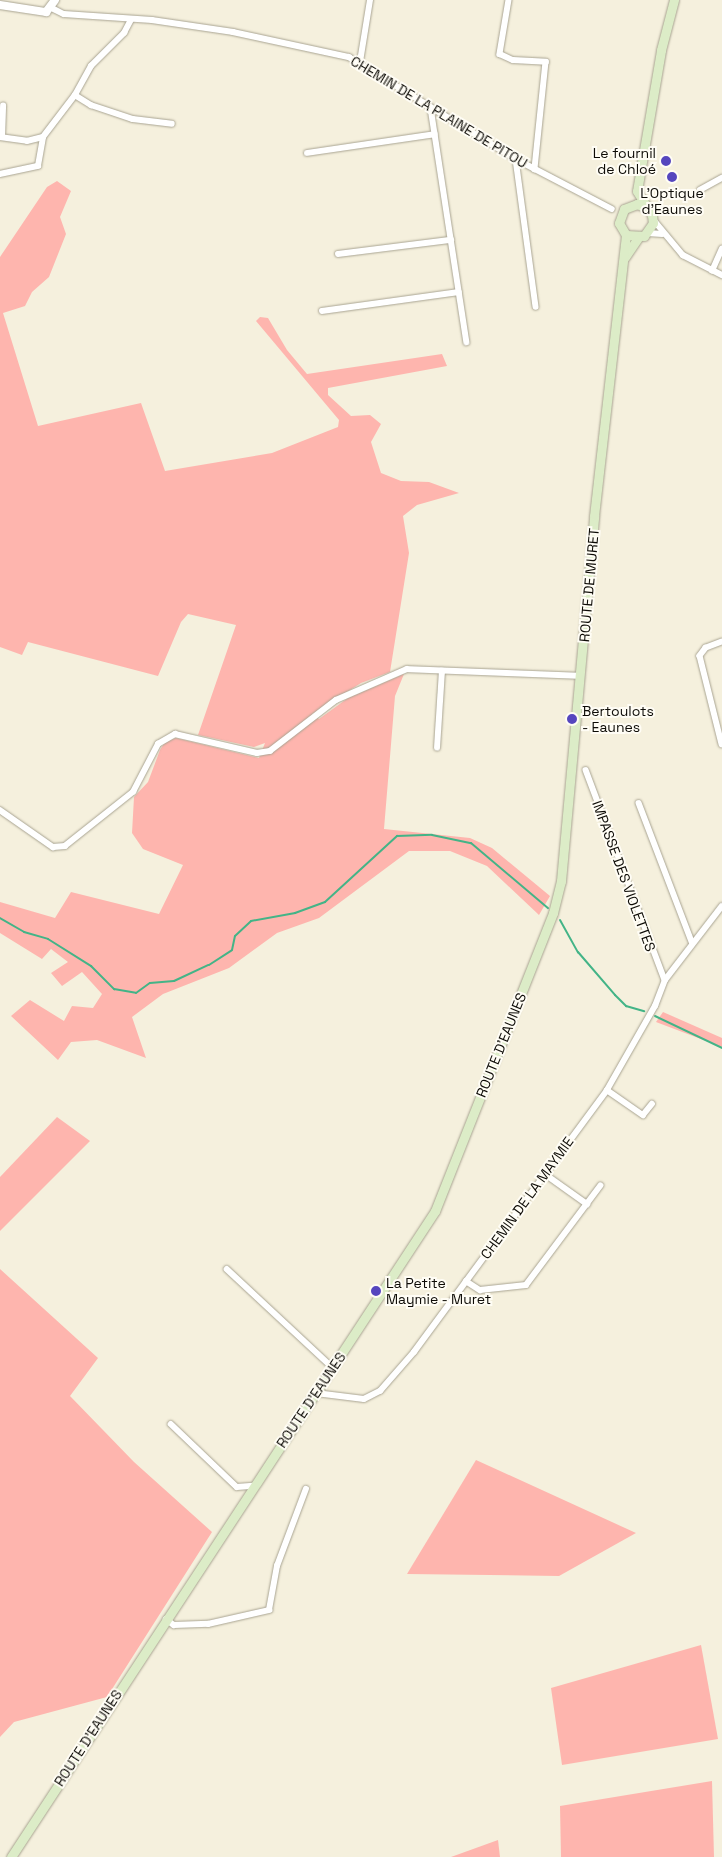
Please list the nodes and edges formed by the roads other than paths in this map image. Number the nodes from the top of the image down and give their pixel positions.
1 (370, 0) edge
2 (509, 0) edge
3 (674, 0) edge
4 (53, 4) edge
5 (0, 5) edge
6 (131, 20) junction
7 (360, 62) junction
8 (76, 95) junction
9 (3, 106) dead end
10 (431, 108) junction
11 (172, 124) dead end
12 (435, 134) junction
13 (1, 137) edge
14 (43, 137) junction
15 (307, 152) dead end
16 (516, 159) junction
17 (535, 169) junction
18 (0, 174) edge
19 (722, 178) edge
20 (700, 190) dead end
21 (637, 192) junction
22 (628, 207) junction
23 (647, 208) junction
24 (612, 209) junction
25 (619, 218) junction
26 (653, 218) junction
27 (648, 233) junction
28 (662, 234) junction
29 (626, 235) junction
30 (638, 238) junction
31 (451, 240) junction
32 (722, 249) edge
33 (338, 254) dead end
34 (625, 257) junction
35 (712, 271) junction
36 (722, 275) edge
37 (459, 292) junction
38 (536, 307) dead end
39 (322, 312) dead end
40 (467, 342) dead end
41 (722, 642) edge
42 (442, 671) junction
43 (581, 676) junction
44 (720, 735) edge
45 (722, 744) edge
46 (437, 748) dead end
47 (586, 770) dead end
48 (639, 803) dead end
49 (0, 810) edge
50 (722, 906) edge
51 (553, 913) joint
52 (692, 942) junction
53 (665, 980) junction
54 (607, 1090) junction
55 (652, 1104) dead end
56 (545, 1174) junction
57 (600, 1186) dead end
58 (587, 1204) junction
59 (227, 1269) dead end
60 (466, 1281) junction
61 (333, 1368) junction
62 (316, 1393) junction
63 (171, 1424) dead end
64 (253, 1486) junction
65 (306, 1489) dead end
66 (166, 1619) junction
67 (11, 1857) edge

1 - 7 street
2 - 17 street
3 - 21 main road
4 - 5 street
4 - 6 street, CHEMIN DE LA PLAINE DE PITOU
6 - 7 street, CHEMIN DE LA PLAINE DE PITOU
6 - 8 street
7 - 10 street, CHEMIN DE LA PLAINE DE PITOU
8 - 11 street
8 - 14 street
9 - 13 street
10 - 12 street
10 - 16 street, CHEMIN DE LA PLAINE DE PITOU
12 - 15 street
12 - 31 street
13 - 14 street
14 - 18 street
16 - 17 street, CHEMIN DE LA PLAINE DE PITOU
16 - 38 street
17 - 24 street, CHEMIN DE LA PLAINE DE PITOU
19 - 20 street
21 - 22 main road
21 - 23 main road
22 - 23 main road
22 - 24 street
22 - 25 main road
23 - 26 main road
24 - 25 street
25 - 29 main road
26 - 27 main road
26 - 28 street
27 - 28 street
27 - 30 main road
28 - 35 street
29 - 30 main road
29 - 34 main road, ROUTE DE MURET
30 - 34 main road
31 - 33 street
31 - 37 street
32 - 35 street
34 - 43 main road, ROUTE DE MURET
35 - 36 street
37 - 39 street
37 - 40 street
41 - 44 street
42 - 43 street
42 - 46 street
42 - 49 street
43 - 51 main road, ROUTE DE MURET
44 - 45 street
47 - 53 street, IMPASSE DES VIOLETTES
48 - 52 street
50 - 52 street, CHEMIN DE LA MAYMIE
51 - 61 main road, ROUTE D'EAUNES
52 - 53 street, CHEMIN DE LA MAYMIE
53 - 54 street, CHEMIN DE LA MAYMIE
54 - 55 street
54 - 56 street, CHEMIN DE LA MAYMIE
56 - 58 street
56 - 60 street, CHEMIN DE LA MAYMIE
57 - 58 street
58 - 60 street
59 - 61 street
60 - 62 street, CHEMIN DE LA MAYMIE
61 - 62 main road, ROUTE D'EAUNES
62 - 64 main road, ROUTE D'EAUNES
63 - 64 street
64 - 66 main road, ROUTE D'EAUNES
65 - 66 street
66 - 67 main road, ROUTE D'EAUNES

